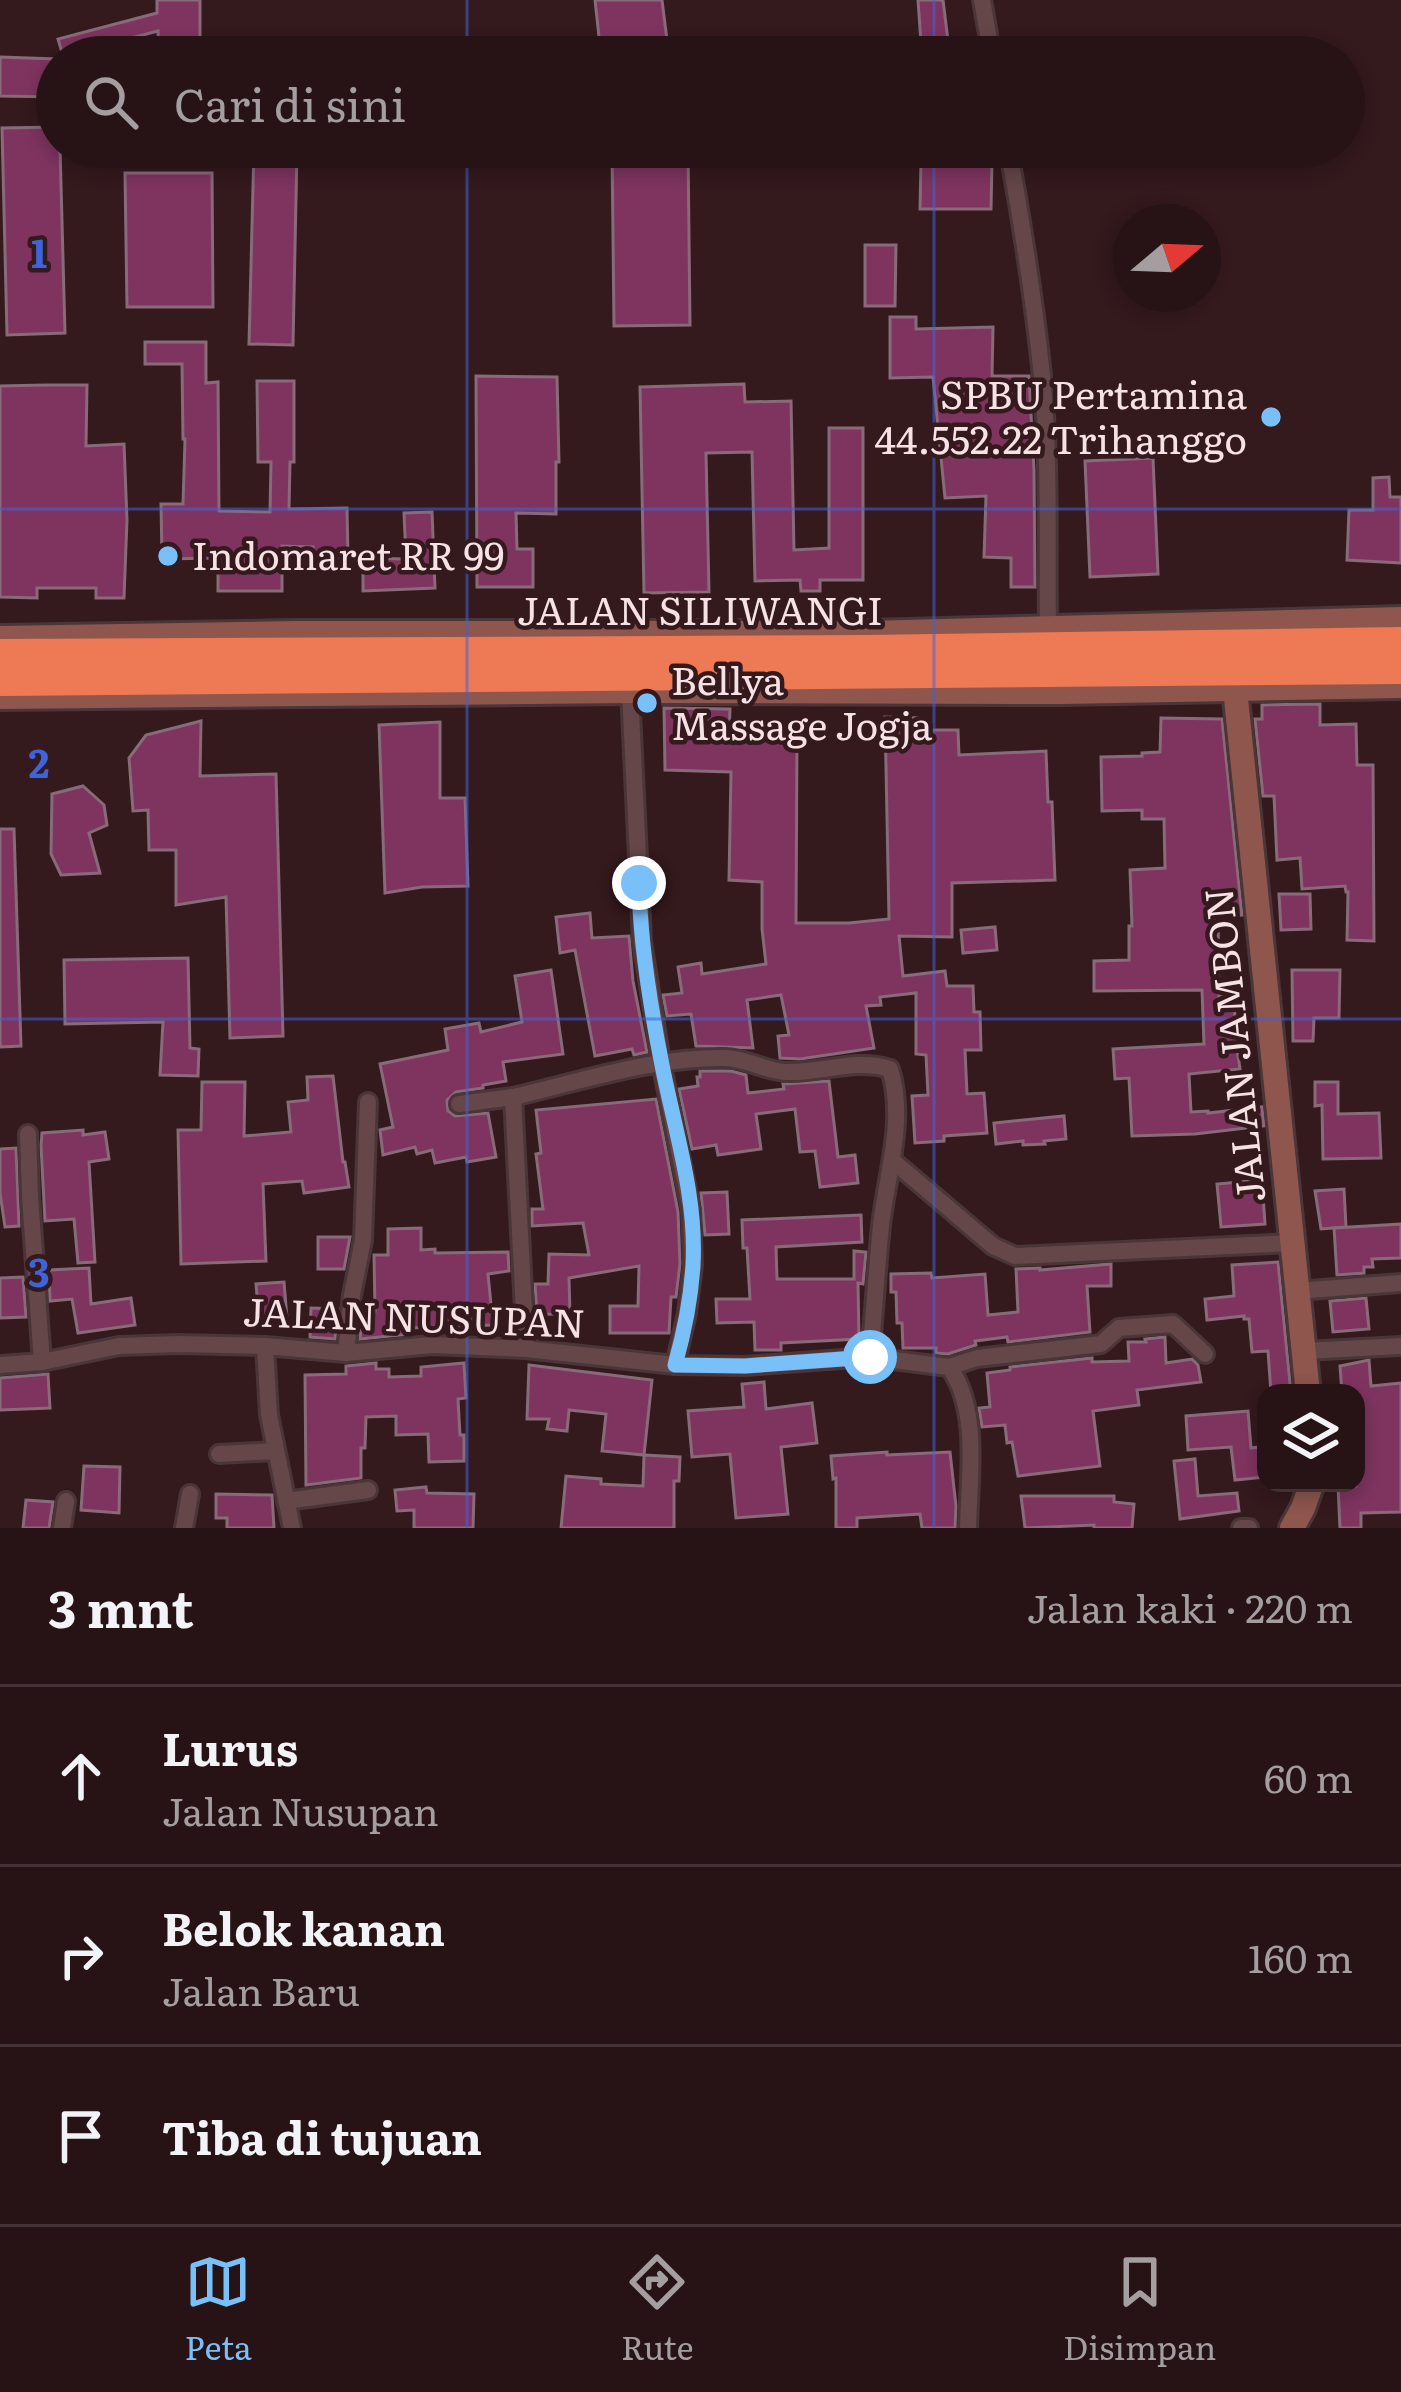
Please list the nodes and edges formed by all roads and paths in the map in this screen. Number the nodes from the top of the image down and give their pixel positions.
1 (982, 0) edge
2 (988, 36) edge
3 (1012, 168) edge
4 (1401, 619) edge
5 (1048, 626) junction
6 (0, 638) edge
7 (867, 641) junction
8 (1401, 642) edge
9 (0, 654) edge
10 (1401, 670) edge
11 (0, 682) edge
12 (1401, 686) edge
13 (1234, 689) junction
14 (630, 692) junction
15 (0, 697) edge
16 (661, 1062) junction
17 (513, 1097) junction
18 (368, 1102) dead end
19 (459, 1104) dead end
20 (28, 1134) dead end
21 (893, 1161) junction
22 (1292, 1243) junction
23 (1401, 1283) edge
24 (1297, 1292) junction
25 (266, 1346) junction
26 (1401, 1346) edge
27 (526, 1349) junction
28 (1304, 1351) junction
29 (346, 1354) junction
30 (1205, 1354) dead end
31 (870, 1357) junction
32 (42, 1362) junction
33 (0, 1365) edge
34 (675, 1365) junction
35 (949, 1367) junction
36 (1307, 1384) edge
37 (276, 1451) junction
38 (219, 1454) dead end
39 (368, 1490) dead end
40 (1309, 1492) edge
41 (190, 1494) dead end
42 (66, 1501) dead end
43 (286, 1501) junction
44 (62, 1528) edge
45 (184, 1528) edge
46 (292, 1528) edge
47 (968, 1528) edge
48 (1292, 1528) edge

1 - 2 street
3 - 5 street
4 - 5 street
5 - 7 street
6 - 7 street
7 - 8 highway, JALAN SILIWANGI
7 - 9 highway, JALAN SILIWANGI
10 - 11 highway, JALAN SILIWANGI
12 - 13 street
13 - 14 street
13 - 22 street, JALAN JAMBON
14 - 15 street
14 - 16 street
16 - 17 street
16 - 21 street
16 - 34 street
17 - 19 street
17 - 27 street
18 - 29 street
20 - 32 street
21 - 22 street
21 - 31 street
22 - 24 street, JALAN JAMBON
23 - 24 street
24 - 28 street, JALAN JAMBON
25 - 29 street, JALAN NUSUPAN
25 - 32 street, JALAN NUSUPAN
25 - 37 street
26 - 28 street
27 - 29 street, JALAN NUSUPAN
27 - 34 street, JALAN NUSUPAN
28 - 36 street, JALAN JAMBON
30 - 35 street, JALAN NUSUPAN
31 - 34 street, JALAN NUSUPAN
31 - 35 street, JALAN NUSUPAN
32 - 33 street, JALAN NUSUPAN
35 - 47 street
37 - 38 street
37 - 43 street
39 - 43 street
40 - 48 street
41 - 45 street
42 - 44 street
43 - 46 street

